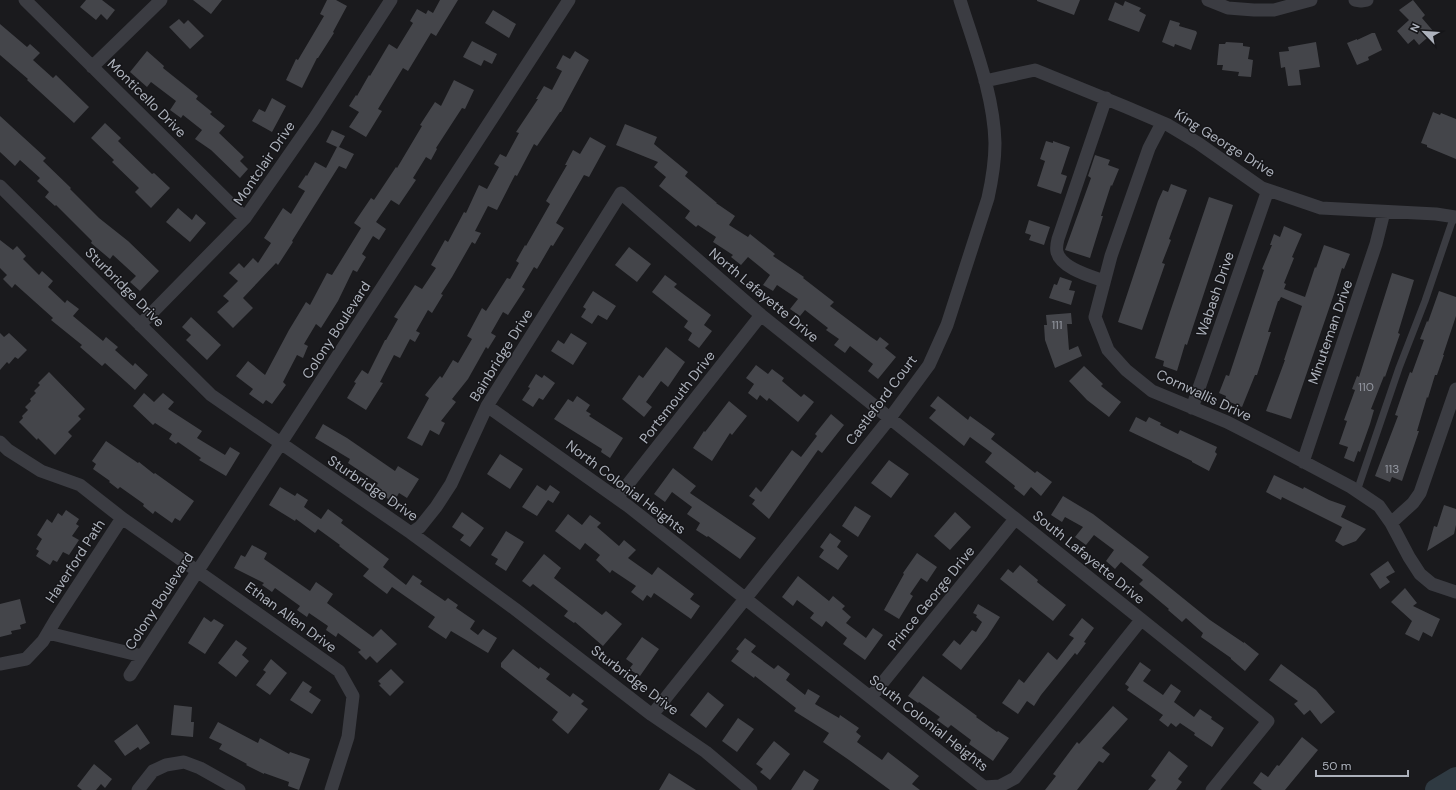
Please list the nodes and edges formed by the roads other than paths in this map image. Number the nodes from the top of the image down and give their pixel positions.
1 (25, 0) edge
2 (161, 0) edge
3 (391, 0) edge
4 (960, 0) edge
5 (1208, 0) edge
6 (1311, 0) edge
7 (1355, 0) edge
8 (1367, 0) edge
9 (569, 1) edge
10 (92, 67) junction
11 (986, 81) junction
12 (1106, 98) junction
13 (1162, 122) junction
14 (0, 186) edge
15 (1268, 190) junction
16 (621, 193) joint
17 (1384, 212) junction
18 (1455, 216) edge
19 (246, 218) junction
20 (1104, 281) junction
21 (761, 315) junction
22 (140, 325) junction
23 (1456, 389) edge
24 (486, 406) junction
25 (1192, 408) junction
26 (890, 418) junction
27 (0, 442) edge
28 (281, 444) junction
29 (1303, 462) junction
30 (1357, 491) junction
31 (617, 498) junction
32 (122, 518) junction
33 (1015, 519) junction
34 (1391, 523) junction
35 (411, 533) junction
36 (198, 570) junction
37 (1456, 592) edge
38 (745, 598) junction
39 (1142, 620) junction
40 (48, 633) junction
41 (142, 656) junction
42 (0, 664) edge
43 (130, 674) dead end
44 (871, 697) junction
45 (652, 715) junction
46 (138, 790) edge
47 (239, 790) edge
48 (331, 790) edge
49 (751, 790) edge
50 (1212, 790) edge

1 - 10 street, Monticello Drive
2 - 10 street
3 - 19 street, Montclair Drive
4 - 11 street, Castleford Court
5 - 6 street
7 - 8 street
9 - 28 street, Colony Boulevard
10 - 19 street, Monticello Drive
11 - 12 street, King George Drive
11 - 26 street, Castleford Court
12 - 13 street, King George Drive
12 - 20 street
13 - 15 street, King George Drive
13 - 20 street, Cornwallis Drive
14 - 22 street, Sturbridge Drive
15 - 17 street, King George Drive
15 - 25 street, Wabash Drive
16 - 21 street, North Lafayette Drive
16 - 24 street, Bainbridge Drive
17 - 18 street, King George Drive
17 - 29 street, Minuteman Drive
18 - 30 lane
19 - 22 street, Montclair Drive
20 - 25 street, Cornwallis Drive
21 - 26 street, North Lafayette Drive
21 - 31 street, Portsmouth Drive
22 - 28 street, Sturbridge Drive
23 - 34 street
24 - 31 street, North Colonial Heights
24 - 35 street, Bainbridge Drive
25 - 29 street, Cornwallis Drive
26 - 33 street, South Lafayette Drive
26 - 38 street, Castleford Court
27 - 32 street, Haverford Path
28 - 35 street, Sturbridge Drive
28 - 36 street, Colony Boulevard
29 - 30 street, Cornwallis Drive
30 - 34 street, Cornwallis Drive
31 - 38 street, North Colonial Heights
32 - 36 street, Ethan Allen Drive
32 - 40 street, Haverford Path
33 - 39 street, South Lafayette Drive
33 - 44 street, Prince George Drive
34 - 37 street, Cornwallis Drive
35 - 45 street, Sturbridge Drive
36 - 41 street, Colony Boulevard
36 - 48 street, Ethan Allen Drive
38 - 44 street, South Colonial Heights
38 - 45 street, Castleford Court
39 - 44 street, South Colonial Heights
39 - 50 street, South Lafayette Drive
40 - 41 street
40 - 42 street, Haverford Path
41 - 43 street, Colony Boulevard
45 - 49 street, Sturbridge Drive
46 - 47 street

